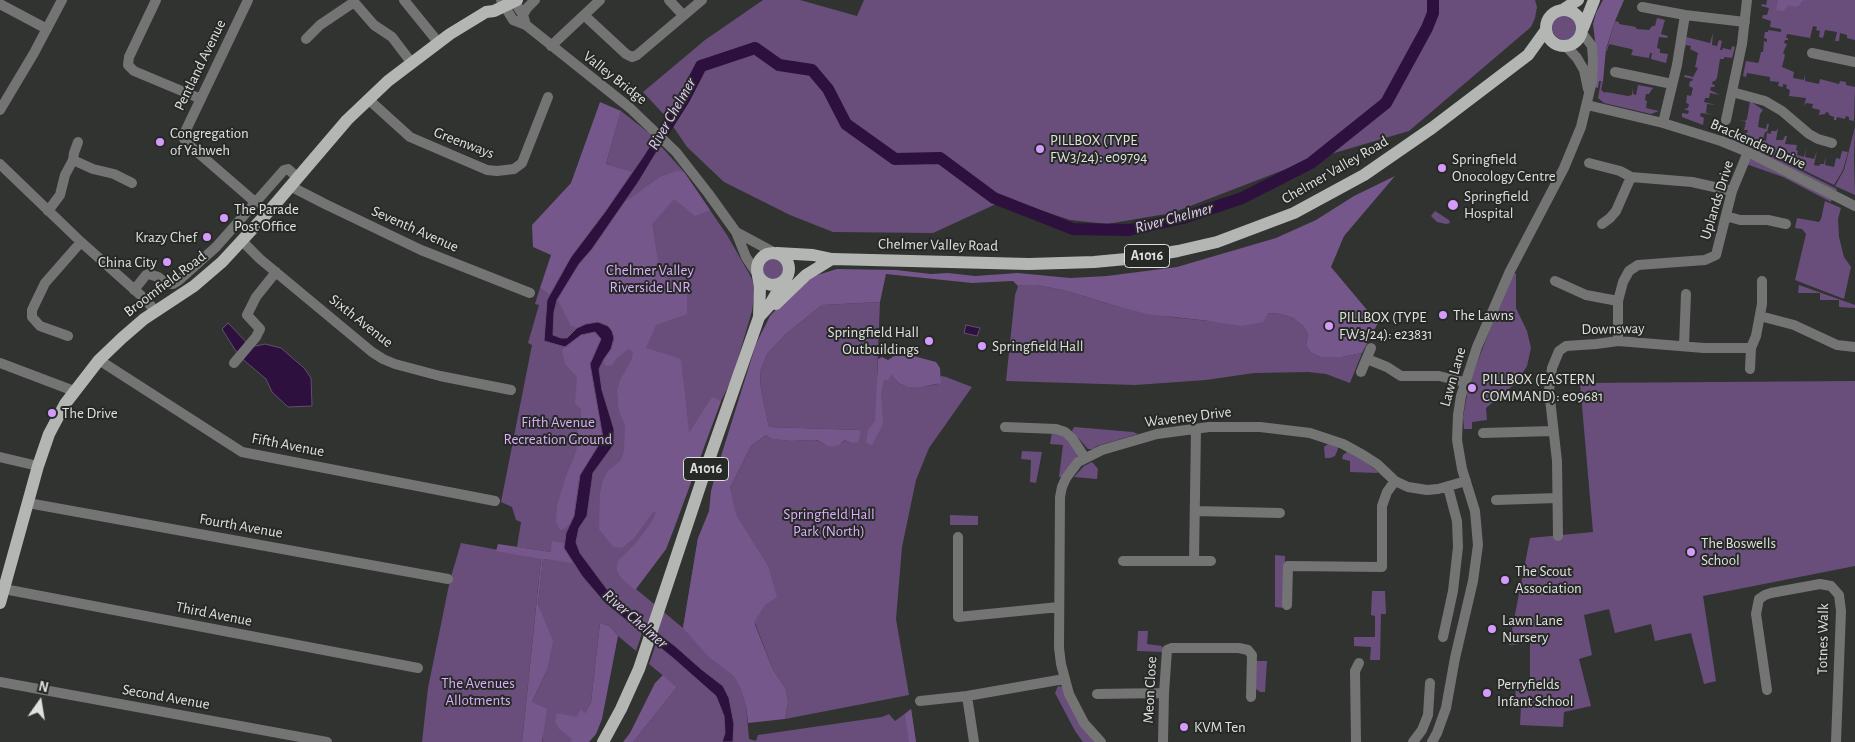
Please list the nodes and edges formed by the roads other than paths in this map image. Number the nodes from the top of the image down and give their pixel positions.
1 (62, 0) edge
2 (156, 0) edge
3 (248, 0) edge
4 (404, 0) edge
5 (535, 0) edge
6 (600, 0) edge
7 (669, 0) edge
8 (702, 0) edge
9 (1578, 0) edge
10 (1594, 0) edge
11 (1747, 0) edge
12 (507, 2) edge
13 (0, 4) edge
14 (1642, 7) dead end
15 (1564, 9) junction
16 (584, 15) junction
17 (683, 15) junction
18 (1686, 16) junction
19 (524, 20) junction
20 (1744, 22) junction
21 (47, 29) junction
22 (1546, 30) junction
23 (1583, 30) junction
24 (306, 39) dead end
25 (438, 42) junction
26 (551, 46) junction
27 (1562, 46) junction
28 (1812, 53) dead end
29 (1528, 55) junction
30 (411, 62) junction
31 (1855, 62) edge
32 (1615, 72) dead end
33 (1672, 84) junction
34 (1732, 92) junction
35 (548, 96) dead end
36 (201, 99) junction
37 (368, 99) junction
38 (1588, 100) junction
39 (0, 110) edge
40 (1726, 120) dead end
41 (1663, 124) junction
42 (78, 142) dead end
43 (1832, 143) dead end
44 (1748, 152) junction
45 (73, 160) junction
46 (1589, 163) dead end
47 (0, 164) edge
48 (1631, 176) junction
49 (294, 181) junction
50 (132, 184) dead end
51 (1732, 191) junction
52 (255, 202) junction
53 (1855, 206) edge
54 (48, 211) junction
55 (1726, 216) junction
56 (1602, 224) dead end
57 (1786, 224) dead end
58 (736, 232) junction
59 (242, 241) junction
60 (81, 242) junction
61 (776, 253) junction
62 (832, 259) junction
63 (276, 272) junction
64 (758, 275) junction
65 (785, 280) junction
66 (1556, 281) dead end
67 (1762, 281) dead end
68 (134, 290) junction
69 (530, 294) dead end
70 (1686, 294) dead end
71 (1618, 301) junction
72 (155, 311) junction
73 (1760, 316) junction
74 (759, 317) junction
75 (68, 336) dead end
76 (1618, 341) junction
77 (750, 343) junction
78 (1684, 346) junction
79 (1855, 347) edge
80 (1371, 348) dead end
81 (1751, 348) junction
82 (236, 359) dead end
83 (1367, 359) junction
84 (99, 360) junction
85 (0, 363) edge
86 (1750, 369) dead end
87 (1361, 372) dead end
88 (1464, 382) junction
89 (511, 390) dead end
90 (74, 391) junction
91 (1005, 427) dead end
92 (1196, 429) junction
93 (1552, 431) junction
94 (1483, 432) dead end
95 (0, 457) edge
96 (1085, 458) junction
97 (38, 466) junction
98 (1395, 481) junction
99 (1466, 481) junction
100 (1448, 487) junction
101 (1557, 498) junction
102 (1496, 500) dead end
103 (495, 501) dead end
104 (28, 503) junction
105 (1195, 511) junction
106 (1280, 513) dead end
107 (1558, 536) dead end
108 (958, 537) dead end
109 (1124, 561) dead end
110 (1194, 561) junction
111 (1211, 561) dead end
112 (448, 579) dead end
113 (4, 590) junction
114 (0, 604) edge
115 (1287, 605) dead end
116 (1058, 607) junction
117 (1443, 637) dead end
118 (1359, 663) dead end
119 (418, 668) dead end
120 (1064, 678) junction
121 (0, 682) edge
122 (1430, 683) dead end
123 (1767, 690) dead end
124 (1164, 693) junction
125 (1097, 694) dead end
126 (966, 696) junction
127 (1251, 697) dead end
128 (920, 702) dead end
129 (327, 742) edge
130 (603, 742) edge
131 (974, 742) edge
132 (1101, 742) edge
133 (1163, 742) edge
134 (1356, 742) edge
135 (1412, 742) edge
136 (1432, 742) edge
137 (1836, 742) edge

1 - 21 street
2 - 36 street
3 - 36 street, Pentland Avenue
4 - 25 street
5 - 19 street
6 - 16 street
7 - 17 street
8 - 17 street
9 - 15 main road, A1016
10 - 23 main road, A1016
11 - 20 street
12 - 19 street, Valley Bridge
12 - 25 main road, Broomfield Road
13 - 21 street
14 - 18 street
15 - 22 main road, A1016
15 - 23 main road
16 - 17 street
16 - 26 street
18 - 20 street
18 - 33 street
19 - 26 street, Valley Bridge
20 - 34 street
21 - 39 street
22 - 27 main road
22 - 29 main road, Chelmer Valley Road / A1016
23 - 27 main road, A1016
23 - 38 street, Lawn Lane
24 - 30 street
25 - 30 main road, Broomfield Road
26 - 58 street, Valley Bridge
27 - 29 main road, Chelmer Valley Road / A1016
27 - 38 street, Lawn Lane
28 - 31 street
29 - 62 main road, Chelmer Valley Road / A1016
30 - 37 main road, Broomfield Road
32 - 33 street
33 - 41 street
34 - 40 street
34 - 43 street
35 - 37 street, Greenways
36 - 52 street, Pentland Avenue
37 - 49 main road, Broomfield Road
38 - 41 street, Brackenden Drive
38 - 88 street, Lawn Lane
41 - 44 street, Brackenden Drive
42 - 45 street
44 - 51 street, Uplands Drive
44 - 53 street, Brackenden Drive
45 - 50 street
45 - 54 street
46 - 48 street
47 - 54 street
48 - 51 street
48 - 56 street
49 - 52 street
49 - 59 main road, Broomfield Road
49 - 69 street, Seventh Avenue
51 - 55 street, Uplands Drive
52 - 68 street
54 - 60 street
55 - 57 street
55 - 71 street, Uplands Drive
58 - 61 street, Valley Bridge
58 - 64 street, Valley Bridge
59 - 63 street, Sixth Avenue
59 - 72 main road, Broomfield Road
60 - 68 street
60 - 75 street
61 - 62 main road, Chelmer Valley Road / A1016
61 - 64 main road
61 - 65 main road
62 - 65 main road, Chelmer Valley Road / A1016
62 - 77 main road, A1016
63 - 82 street
63 - 89 street, Sixth Avenue
64 - 65 main road
64 - 74 main road, A1016
65 - 74 main road, A1016
66 - 71 street
67 - 73 street
68 - 72 street
70 - 78 street
71 - 76 street, Uplands Drive
72 - 84 main road, Broomfield Road
73 - 79 street
73 - 81 street
74 - 77 main road, A1016
76 - 78 street, Downsway
76 - 93 street, Downsway
77 - 130 main road, A1016
78 - 81 street, Downsway
80 - 83 street
81 - 86 street
83 - 87 street
83 - 88 street
84 - 90 main road, Broomfield Road
84 - 103 street, Fifth Avenue
85 - 90 street
88 - 99 street, Lawn Lane
90 - 97 main road, Broomfield Road
91 - 96 street
92 - 96 street, Waveney Drive
92 - 98 street, Waveney Drive
92 - 105 street
93 - 94 street
93 - 101 street, Downsway
95 - 97 street
96 - 116 street, Waveney Drive
97 - 104 main road, Broomfield Road
98 - 100 street, Waveney Drive
98 - 115 street
99 - 100 street, Waveney Drive
99 - 136 street, Lawn Lane
100 - 117 street
101 - 102 street
101 - 107 street, Downsway
104 - 112 street, Fourth Avenue
104 - 113 main road, Broomfield Road
105 - 106 street
105 - 110 street
108 - 116 street
109 - 110 street
110 - 111 street
113 - 114 main road, Broomfield Road
113 - 119 street, Third Avenue
116 - 120 street, Waveney Drive
118 - 134 street
120 - 126 street
120 - 132 street, Waveney Drive
121 - 129 street, Second Avenue
122 - 135 street
123 - 137 street, Totnes Walk
124 - 125 street
124 - 127 street, Meon Close
124 - 133 street, Meon Close
126 - 128 street
126 - 131 street

